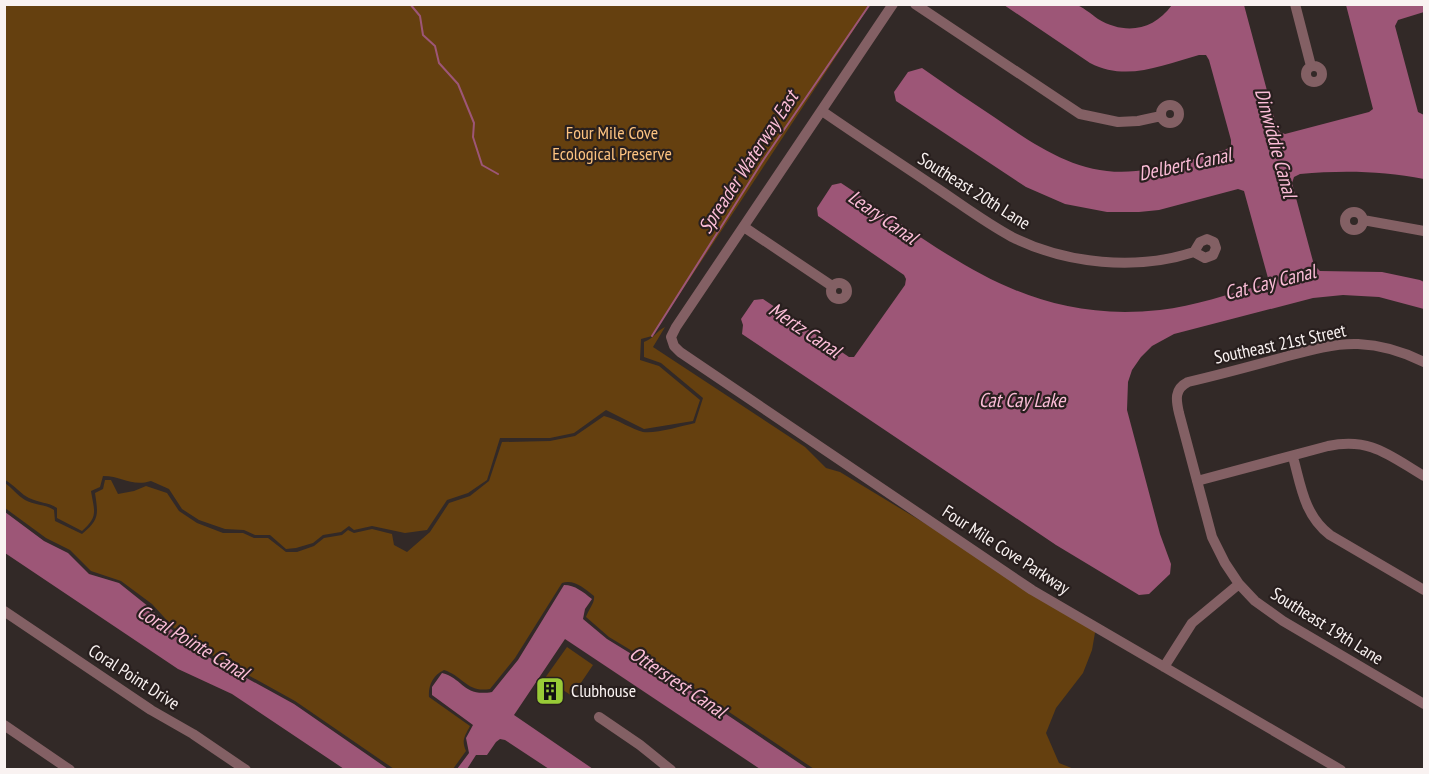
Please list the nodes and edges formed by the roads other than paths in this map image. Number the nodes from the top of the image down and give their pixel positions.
1 (893, 4) edge
2 (915, 4) edge
3 (1295, 4) edge
4 (1311, 66) dead end
5 (822, 111) junction
6 (1161, 116) dead end
7 (1363, 219) dead end
8 (744, 227) junction
9 (1425, 231) edge
10 (1194, 252) dead end
11 (832, 286) dead end
12 (1425, 362) edge
13 (1178, 390) joint
14 (1293, 457) junction
15 (1425, 476) edge
16 (1197, 481) junction
17 (1239, 584) junction
18 (1425, 590) edge
19 (4, 611) edge
20 (1164, 667) junction
21 (1425, 704) edge
22 (599, 717) dead end
23 (4, 726) edge
24 (1335, 768) edge
25 (70, 770) edge
26 (246, 770) edge
27 (670, 770) edge

1 - 5 street
2 - 6 street
3 - 4 street
5 - 8 street
5 - 10 street, Southeast 20th Lane
7 - 9 street
8 - 11 street
8 - 20 street, Four Mile Cove Parkway
12 - 13 street, Southeast 21st Street
13 - 16 street, Southeast 19th Lane
14 - 15 street
14 - 16 street
14 - 18 street
16 - 17 street, Southeast 19th Lane
17 - 20 street
17 - 21 street, Southeast 19th Lane
19 - 26 street, Coral Point Drive
20 - 24 street, Four Mile Cove Parkway
22 - 27 street
23 - 25 street

